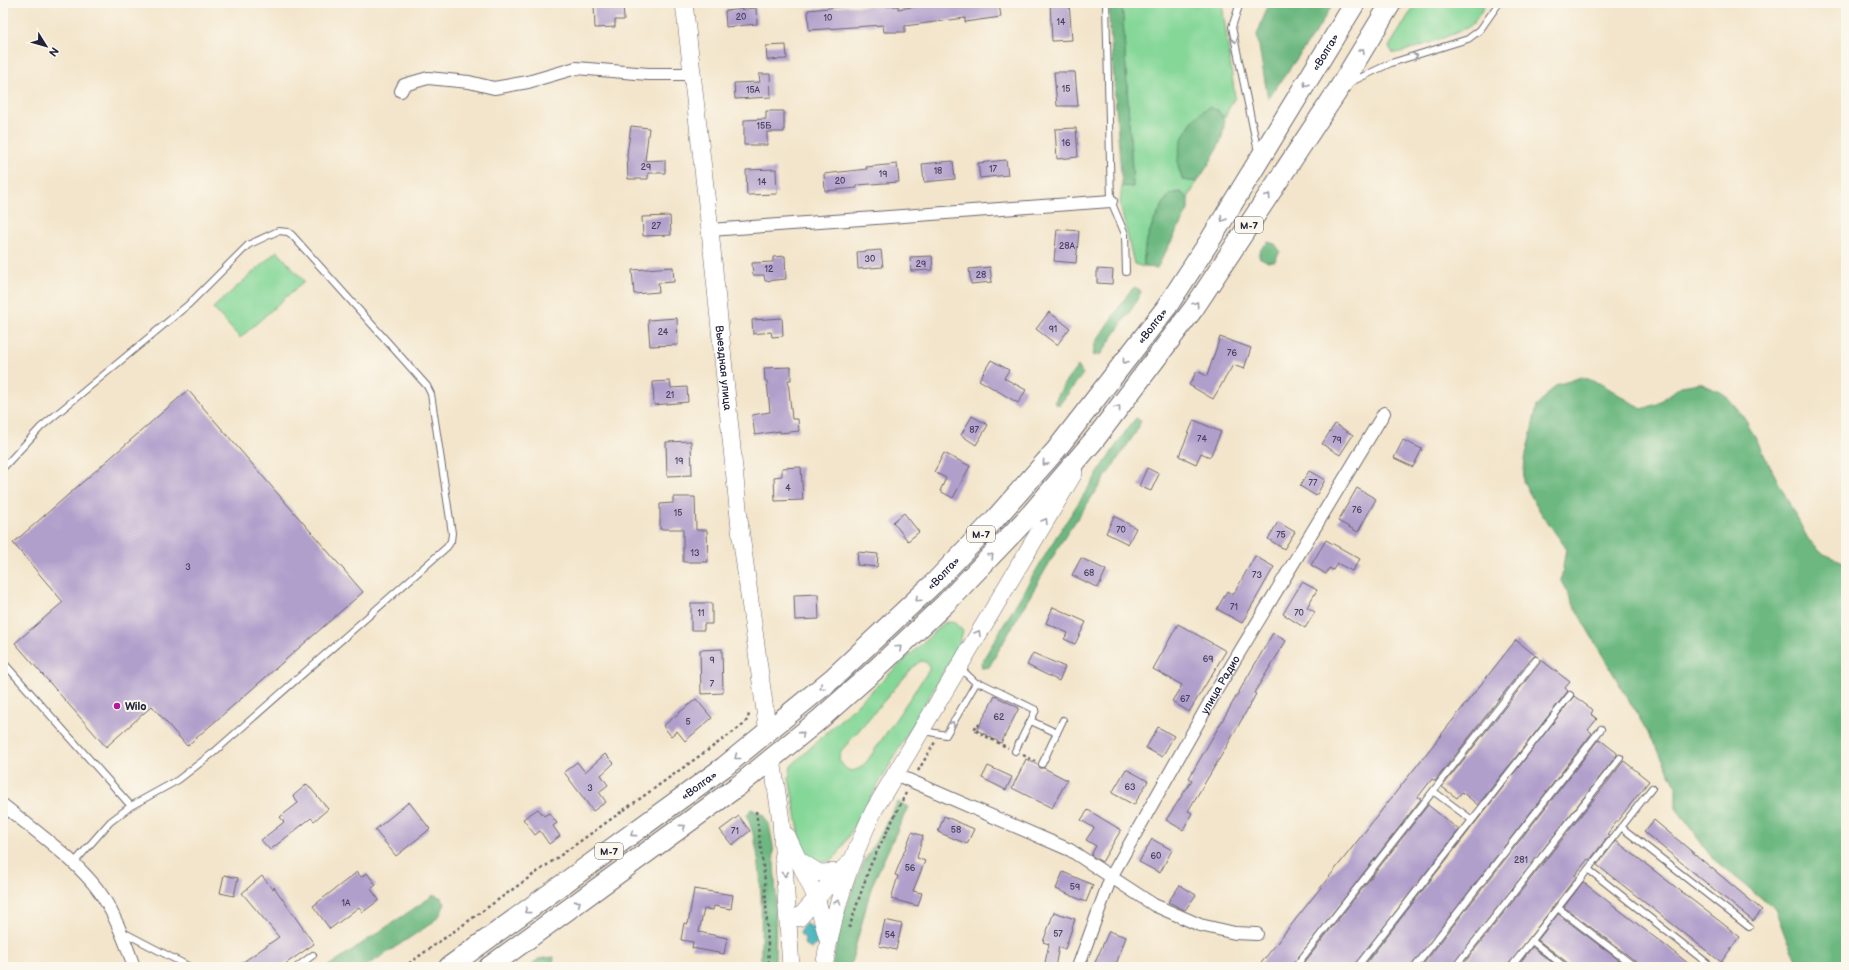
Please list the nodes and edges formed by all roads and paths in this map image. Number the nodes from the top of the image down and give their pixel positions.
1 (684, 3) edge
2 (1106, 3) edge
3 (1240, 3) edge
4 (1356, 3) edge
5 (1391, 3) edge
6 (1499, 3) edge
7 (692, 74) junction
8 (1340, 87) junction
9 (401, 91) dead end
10 (1259, 160) junction
11 (1111, 201) junction
12 (710, 230) junction
13 (1126, 272) dead end
14 (1384, 413) dead end
15 (1095, 439) junction
16 (5, 462) edge
17 (3, 468) edge
18 (1536, 660) dead end
19 (3, 662) edge
20 (958, 666) junction
21 (976, 683) junction
22 (1570, 695) dead end
23 (749, 706) dead end
24 (1063, 720) dead end
25 (1031, 721) junction
26 (980, 726) dead end
27 (1601, 729) dead end
28 (920, 730) junction
29 (974, 730) dead end
30 (768, 733) junction
31 (1057, 733) junction
32 (939, 734) junction
33 (1015, 751) dead end
34 (1620, 758) dead end
35 (772, 759) junction
36 (1042, 764) dead end
37 (895, 774) junction
38 (912, 781) junction
39 (1652, 788) dead end
40 (1434, 791) junction
41 (3, 805) edge
42 (131, 806) junction
43 (756, 811) dead end
44 (1472, 820) junction
45 (781, 821) junction
46 (1621, 827) junction
47 (797, 859) junction
48 (73, 864) junction
49 (846, 866) junction
50 (1588, 869) junction
51 (1111, 877) junction
52 (816, 897) junction
53 (1558, 908) junction
54 (799, 918) junction
55 (824, 924) junction
56 (1749, 927) dead end
57 (120, 930) junction
58 (848, 932) dead end
59 (789, 934) junction
60 (1257, 934) dead end
61 (1532, 940) junction
62 (829, 941) junction
63 (313, 955) dead end
64 (134, 967) edge
65 (190, 967) edge
66 (297, 967) edge
67 (404, 967) edge
68 (449, 967) edge
69 (489, 967) edge
70 (770, 967) edge
71 (791, 967) edge
72 (824, 967) edge
73 (1078, 967) edge
74 (1295, 967) edge
75 (1357, 967) edge
76 (1415, 967) edge
77 (1455, 967) edge
78 (1511, 967) edge
79 (1565, 967) edge
80 (1635, 967) edge
81 (1712, 967) edge

1 - 7 main road, Выездная улица
2 - 11 lane
3 -> 10 lane
4 -> 10 highway, «Волга» / М-7
8 -> 5 highway, «Волга» / М-7
8 -> 6 lane
7 - 9 street
7 - 12 main road, Выездная улица
15 -> 8 highway, «Волга» / М-7
10 -> 30 highway, «Волга» / М-7
11 - 12 street
11 - 13 lane
12 - 30 main road, Выездная улица
14 - 51 street, улица Радио
20 -> 15 main road
35 -> 15 highway, «Волга» / М-7
16 - 17 lane
16 - 42 lane
18 - 40 lane
19 - 42 lane
20 - 21 lane
20 - 28 main road
21 - 25 lane
32 -> 21 lane
22 - 44 lane
23 - 67 path
24 - 31 lane
25 - 31 lane
25 - 33 lane
26 - 29 path
27 - 76 lane
28 - 32 lane
28 - 37 main road
30 -> 68 highway, «Волга» / М-7
31 - 36 lane
32 - 38 path
34 - 77 lane
35 - 45 main road
69 -> 35 highway, «Волга» / М-7
37 - 38 street
37 - 49 main road
38 - 51 street
38 - 58 path
39 - 46 lane
40 - 44 lane
40 - 74 lane
41 - 48 street
42 - 48 lane
43 - 70 path
44 - 75 lane
45 - 47 main road
45 -> 59 main road
46 - 50 lane
46 - 56 lane
47 - 49 main road
47 - 52 main road
48 - 57 street
49 - 52 main road
62 -> 49 main road
50 - 53 lane
50 - 81 lane
51 - 60 street
51 - 73 street, улица Радио
52 - 54 main road
52 - 55 main road
53 - 61 lane
53 - 80 lane
54 - 55 main road
54 - 59 main road
55 - 62 main road
57 - 64 street
57 - 65 lane
59 - 71 main road
61 - 78 lane
61 - 79 lane
62 - 72 main road
63 - 66 lane

